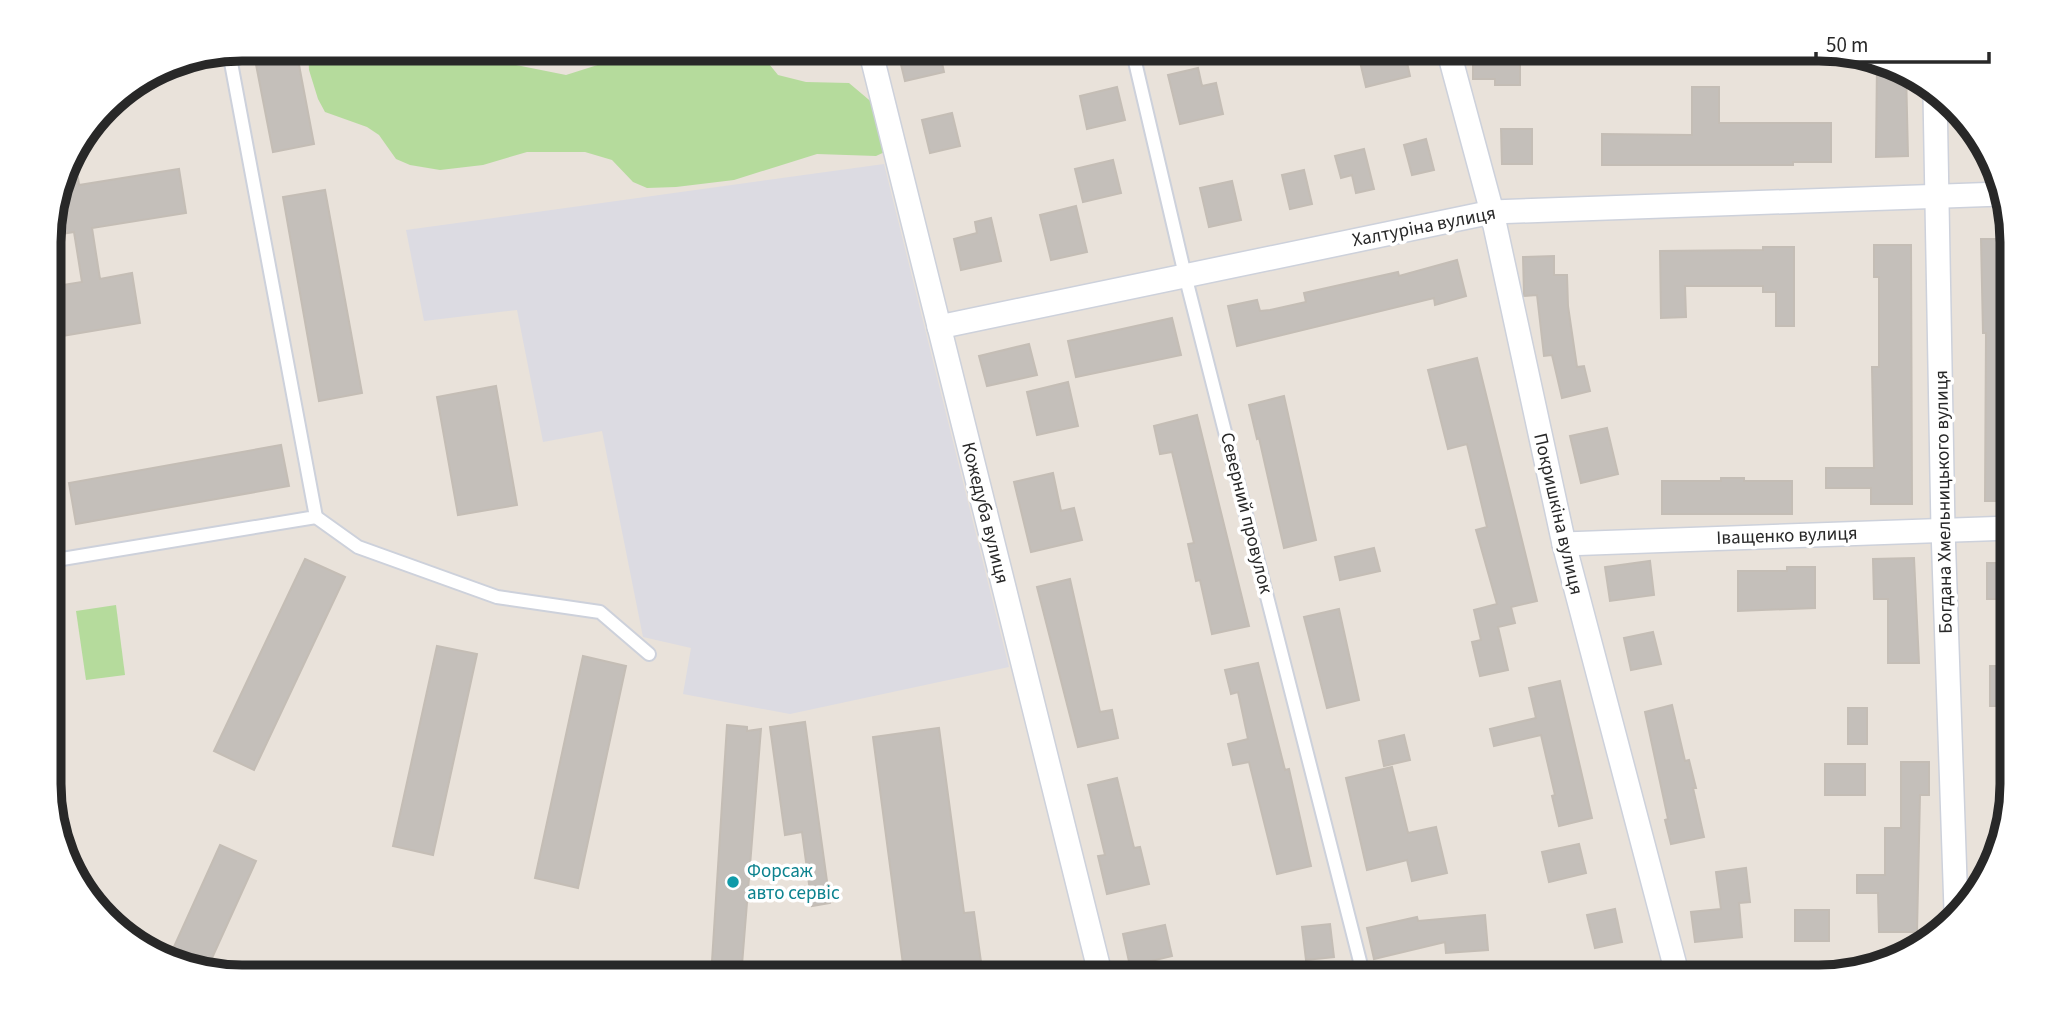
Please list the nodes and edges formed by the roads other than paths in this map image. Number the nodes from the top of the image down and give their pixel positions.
1 (1135, 61) edge
2 (1451, 61) edge
3 (231, 62) edge
4 (873, 62) edge
5 (1935, 104) edge
6 (1994, 194) edge
7 (1938, 195) junction
8 (1492, 212) junction
9 (1185, 275) junction
10 (939, 327) junction
11 (316, 517) junction
12 (2000, 528) edge
13 (1943, 529) junction
14 (1563, 544) junction
15 (61, 559) edge
16 (649, 654) dead end
17 (1956, 902) edge
18 (1098, 964) edge
19 (1361, 964) edge
20 (1675, 964) edge

1 - 9 lane, Северний провулок
2 - 8 street, Покришкіна вулиця
3 - 11 lane
4 - 10 street, Кожедуба вулиця
5 - 7 street, Богдана Хмельницького вулиця
6 - 7 street, Халтуріна вулиця
7 - 8 street, Халтуріна вулиця
7 - 13 street, Богдана Хмельницького вулиця
8 - 9 street, Халтуріна вулиця
8 - 14 street, Покришкіна вулиця
9 - 10 street, Халтуріна вулиця
9 - 19 lane, Северний провулок
10 - 18 street, Кожедуба вулиця
11 - 15 lane
11 - 16 lane
12 - 13 street, Іващенко вулиця
13 - 14 street, Іващенко вулиця
13 - 17 street, Богдана Хмельницького вулиця
14 - 20 street, Покришкіна вулиця

